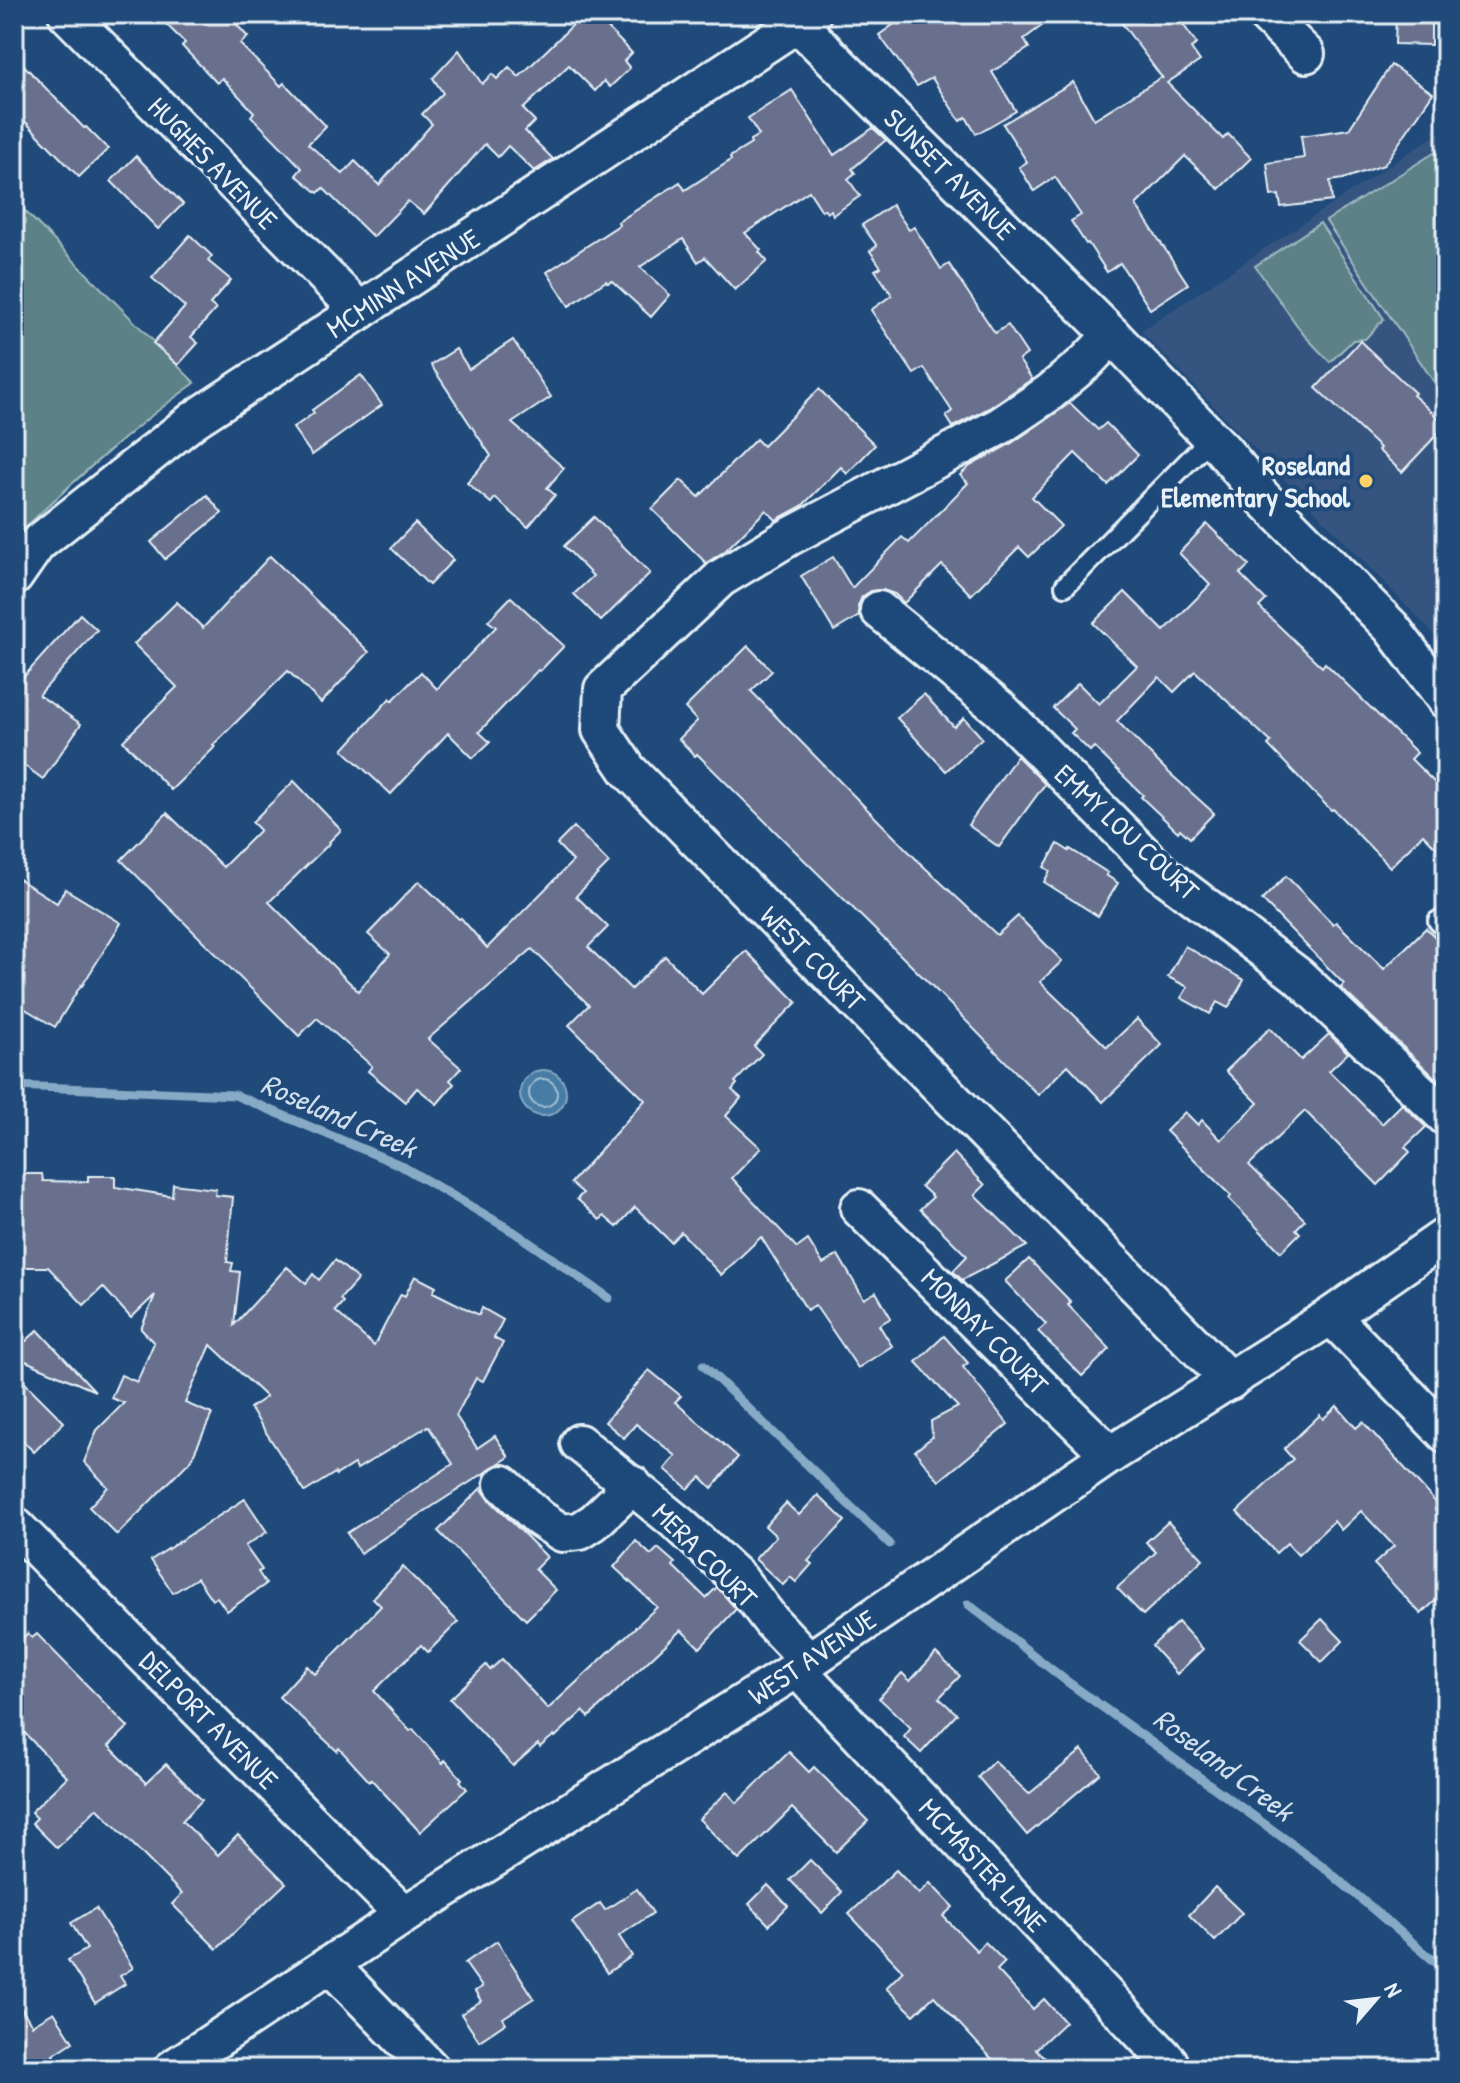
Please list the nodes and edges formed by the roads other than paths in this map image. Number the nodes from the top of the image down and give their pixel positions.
1 (67, 14) edge
2 (1265, 14) edge
3 (799, 17) edge
4 (1306, 54) dead end
5 (360, 311) junction
6 (1112, 335) junction
7 (1211, 438) junction
8 (14, 577) edge
9 (1065, 586) dead end
10 (879, 610) dead end
11 (1446, 700) edge
12 (1446, 1117) edge
13 (859, 1208) dead end
14 (1446, 1236) edge
15 (1331, 1316) junction
16 (1230, 1381) junction
17 (1446, 1434) edge
18 (579, 1443) dead end
19 (1110, 1455) junction
20 (503, 1484) dead end
21 (633, 1485) junction
22 (22, 1548) edge
23 (803, 1665) junction
24 (404, 1915) junction
25 (330, 1965) junction
26 (1169, 2062) dead end
27 (172, 2069) edge
28 (431, 2069) edge

1 - 5 street, HUGHES AVENUE
2 - 4 street
3 - 5 street, MCMINN AVENUE
3 - 6 street, SUNSET AVENUE
5 - 8 street, MCMINN AVENUE
6 - 7 street, SUNSET AVENUE
6 - 16 street, WEST COURT
7 - 9 lane
7 - 11 street, SUNSET AVENUE
10 - 12 street, EMMY LOU COURT
13 - 19 street, MONDAY COURT
14 - 15 street, WEST AVENUE
15 - 16 street, WEST AVENUE
15 - 17 street
16 - 19 street, WEST AVENUE
18 - 21 street, MERA COURT
19 - 23 street, WEST AVENUE
20 - 21 street, MERA COURT
21 - 23 street, MERA COURT
22 - 24 street, DELPORT AVENUE
23 - 24 street, WEST AVENUE
23 - 26 street, MCMASTER LANE
24 - 25 street, WEST AVENUE
25 - 27 street, WEST AVENUE
25 - 28 street

